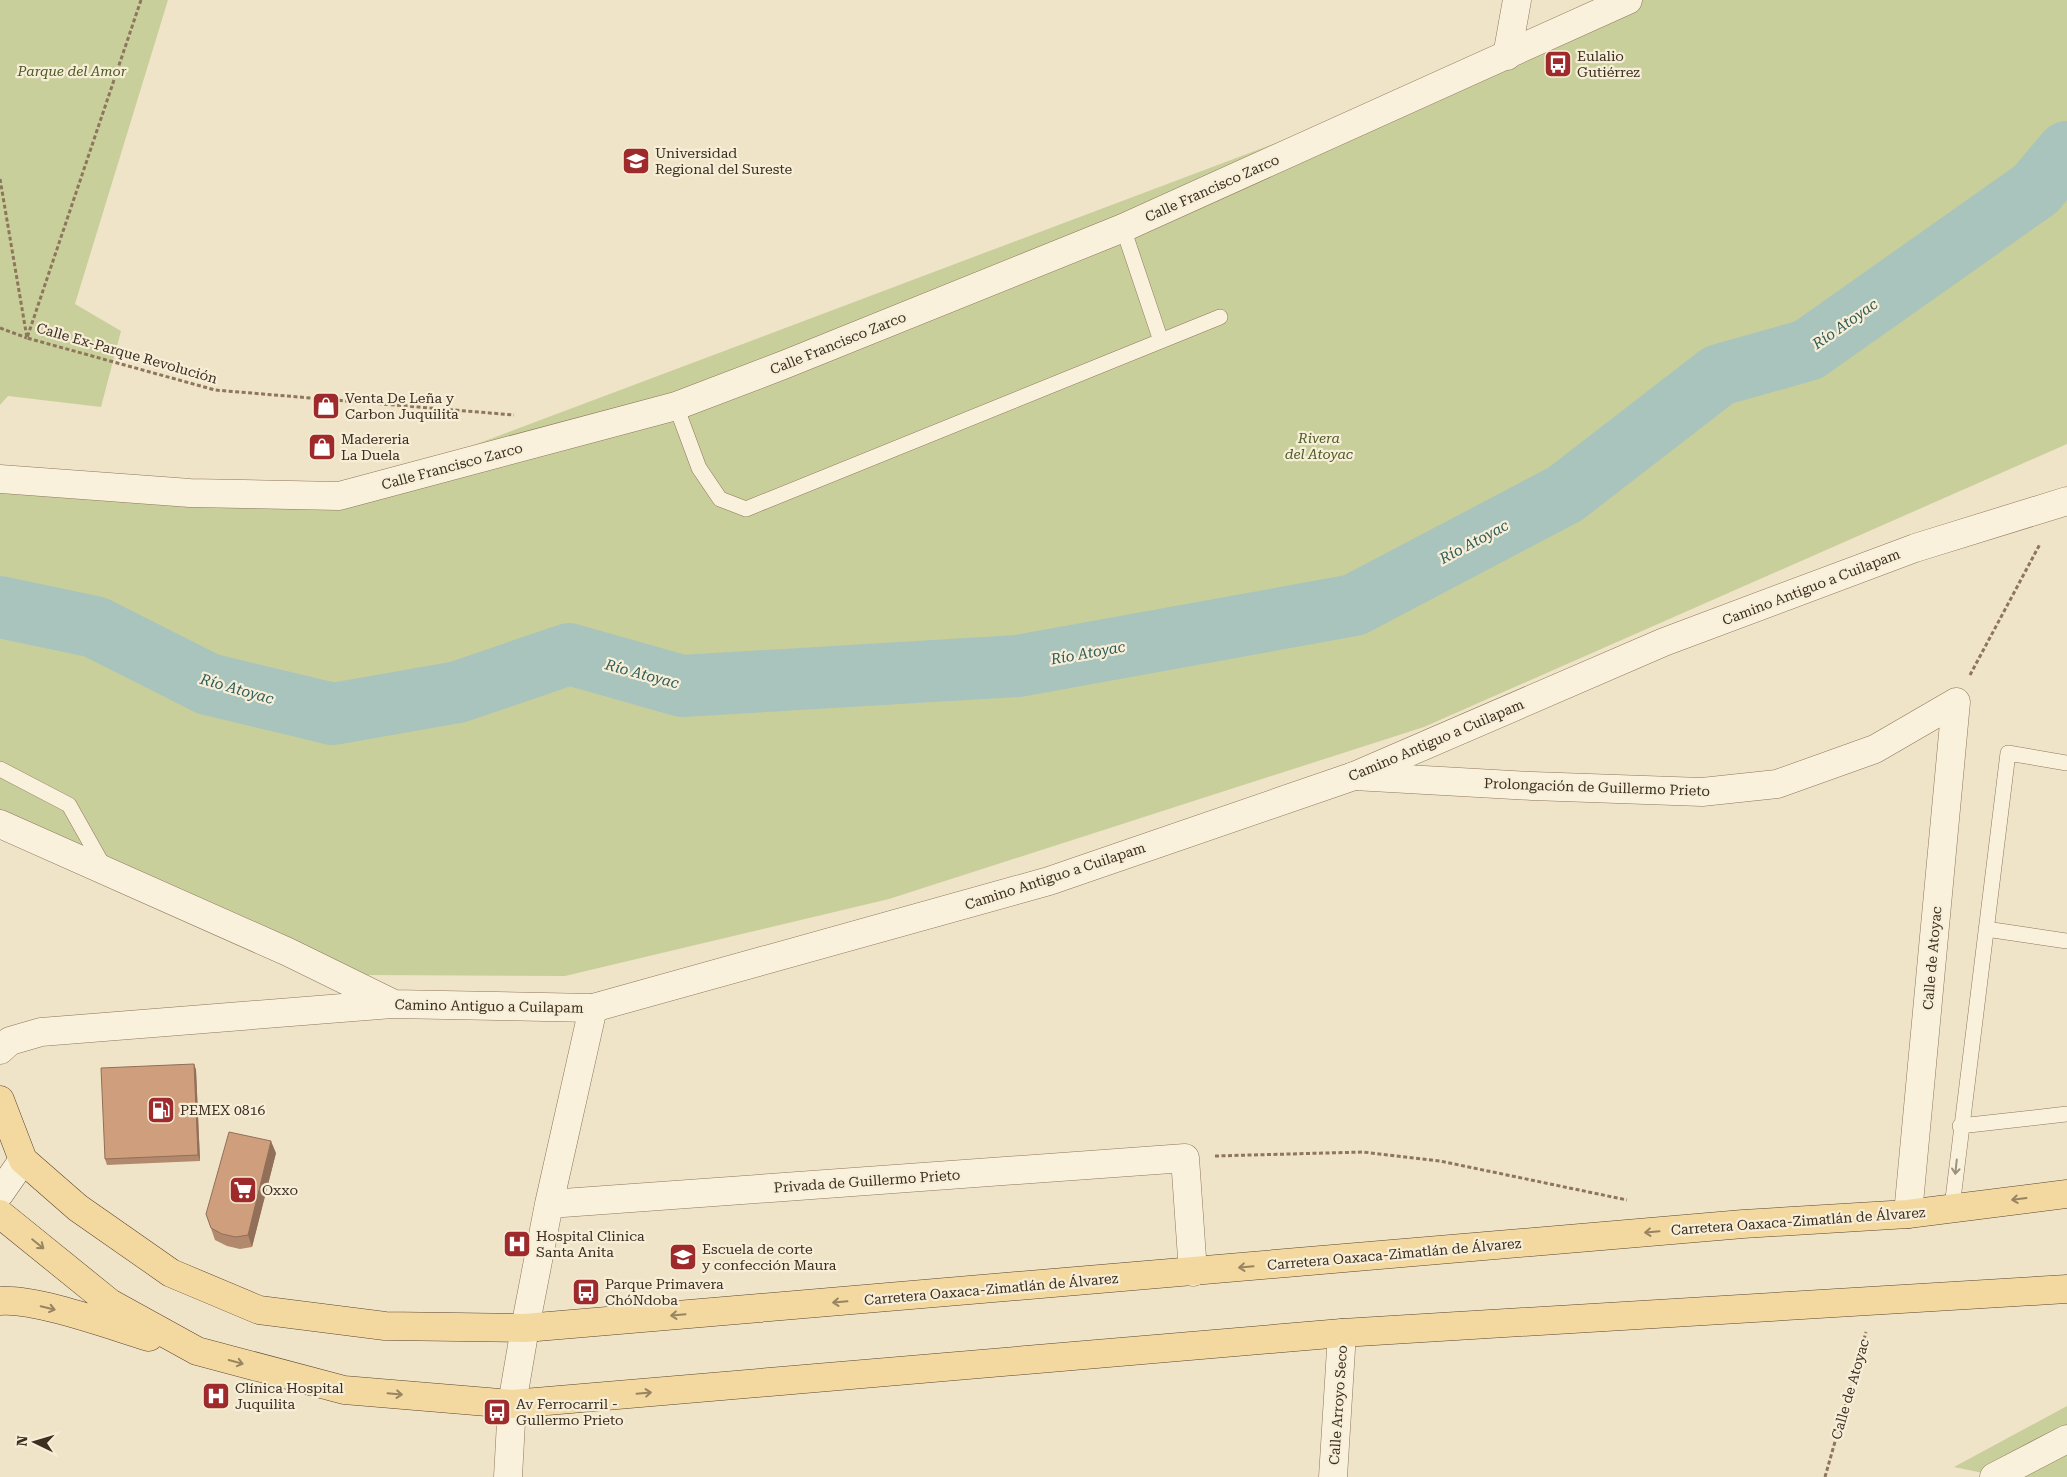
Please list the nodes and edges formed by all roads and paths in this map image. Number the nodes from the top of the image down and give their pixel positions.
1 (141, 0) edge
2 (1517, 0) edge
3 (1628, 0) edge
4 (1507, 56) junction
5 (0, 179) edge
6 (1123, 228) junction
7 (1220, 317) dead end
8 (0, 328) edge
9 (27, 338) junction
10 (1161, 341) junction
11 (676, 406) junction
12 (522, 416) dead end
13 (0, 479) edge
14 (2064, 502) edge
15 (1956, 702) junction
16 (2067, 763) edge
17 (0, 769) edge
18 (1354, 776) junction
19 (0, 824) edge
20 (106, 871) junction
21 (1986, 929) junction
22 (2067, 941) edge
23 (392, 1004) junction
24 (593, 1008) junction
25 (0, 1050) edge
26 (0, 1100) edge
27 (2067, 1114) edge
28 (1960, 1126) junction
29 (1185, 1158) junction
30 (23, 1160) junction
31 (0, 1193) edge
32 (2067, 1194) edge
33 (1630, 1200) dead end
34 (550, 1204) junction
35 (1952, 1207) junction
36 (0, 1214) edge
37 (1908, 1214) junction
38 (1193, 1272) junction
39 (2067, 1289) edge
40 (1875, 1300) junction
41 (0, 1302) edge
42 (525, 1328) junction
43 (1342, 1333) junction
44 (197, 1351) junction
45 (512, 1404) junction
46 (2067, 1439) edge
47 (508, 1477) edge
48 (1333, 1477) edge
49 (1825, 1477) edge
50 (1994, 1477) edge

1 - 9 path, Calle Ex-Parque Revolución
2 - 4 street
3 - 4 street, Calle Francisco Zarco
4 - 6 street, Calle Francisco Zarco
5 - 9 path
6 - 10 lane
6 - 11 street, Calle Francisco Zarco
7 - 10 lane
8 - 9 path
9 - 12 path, Calle Ex-Parque Revolución
10 - 11 lane
11 - 13 street, Calle Francisco Zarco
14 - 15 path
14 - 18 street, Camino Antiguo a Cuilapam
15 - 18 street, Prolongación de Guillermo Prieto
15 - 37 street, Calle de Atoyac
16 - 21 lane
17 - 20 lane
18 - 24 street, Camino Antiguo a Cuilapam
19 - 20 street
20 - 23 street
21 - 22 lane
21 - 28 lane
23 - 24 street, Camino Antiguo a Cuilapam
23 - 25 street, Camino Antiguo a Cuilapam
24 - 34 street
26 - 30 main road, Carretera Oaxaca-Zimatlán de Álvarez
27 - 28 lane
28 -> 35 lane
29 - 33 path
29 - 34 street, Privada de Guillermo Prieto
29 - 38 street
30 - 31 street
30 - 42 main road, Carretera Oaxaca-Zimatlán de Álvarez
32 -> 35 main road, Carretera Oaxaca-Zimatlán de Álvarez
34 - 42 street
35 - 37 main road, Carretera Oaxaca-Zimatlán de Álvarez
36 -> 44 main road
37 -> 38 main road, Carretera Oaxaca-Zimatlán de Álvarez
38 -> 42 main road, Carretera Oaxaca-Zimatlán de Álvarez
39 - 40 main road
40 - 43 main road
40 - 49 path, Calle de Atoyac
41 -> 44 main road
42 - 45 street
45 -> 43 main road
43 - 48 street, Calle Arroyo Seco
44 -> 45 main road
45 - 47 street
46 - 50 street

